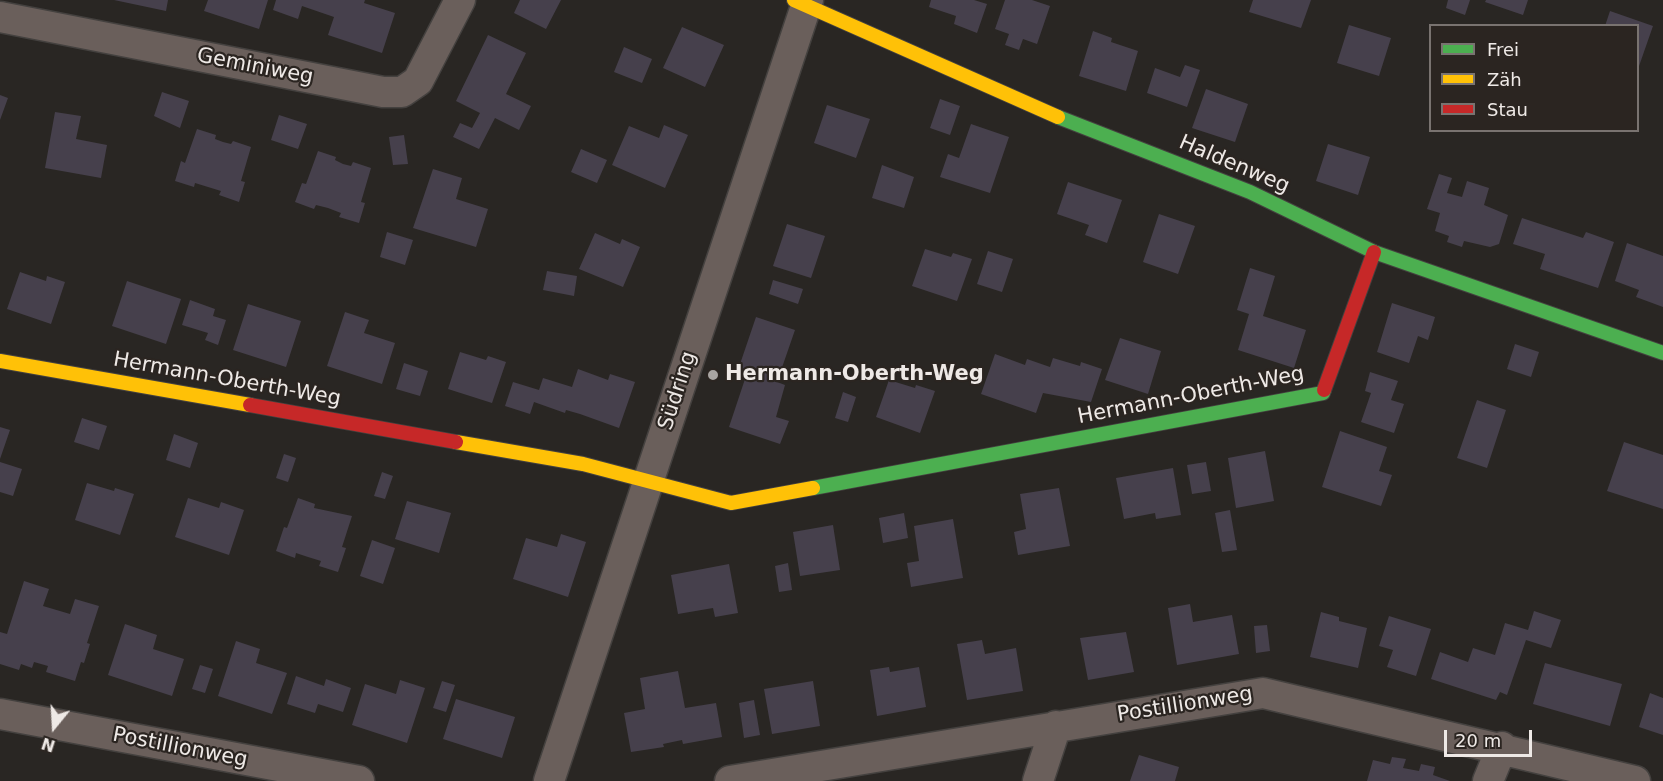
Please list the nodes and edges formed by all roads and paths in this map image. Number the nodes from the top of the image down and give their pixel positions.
1 (460, 0) edge
2 (803, 2) edge
3 (0, 17) edge
4 (1374, 252) junction
5 (1663, 353) edge
6 (0, 362) edge
7 (648, 483) junction
8 (0, 714) edge
9 (1056, 726) junction
10 (1502, 747) junction
11 (233, 770) edge
12 (359, 781) edge
13 (549, 781) edge
14 (730, 781) edge
15 (1038, 781) edge
16 (1488, 781) edge
17 (1635, 781) edge

1 - 3 street, Geminiweg
2 - 4 street, Haldenweg
2 - 7 street, Südring
4 - 5 street, Haldenweg
4 - 7 street, Hermann-Oberth-Weg
6 - 7 street, Hermann-Oberth-Weg
7 - 13 street, Südring
8 - 11 street, Postillionweg
9 - 10 street, Postillionweg
9 - 14 street, Postillionweg
9 - 15 street
10 - 16 street
10 - 17 street, Postillionweg
11 - 12 street, Postillionweg

